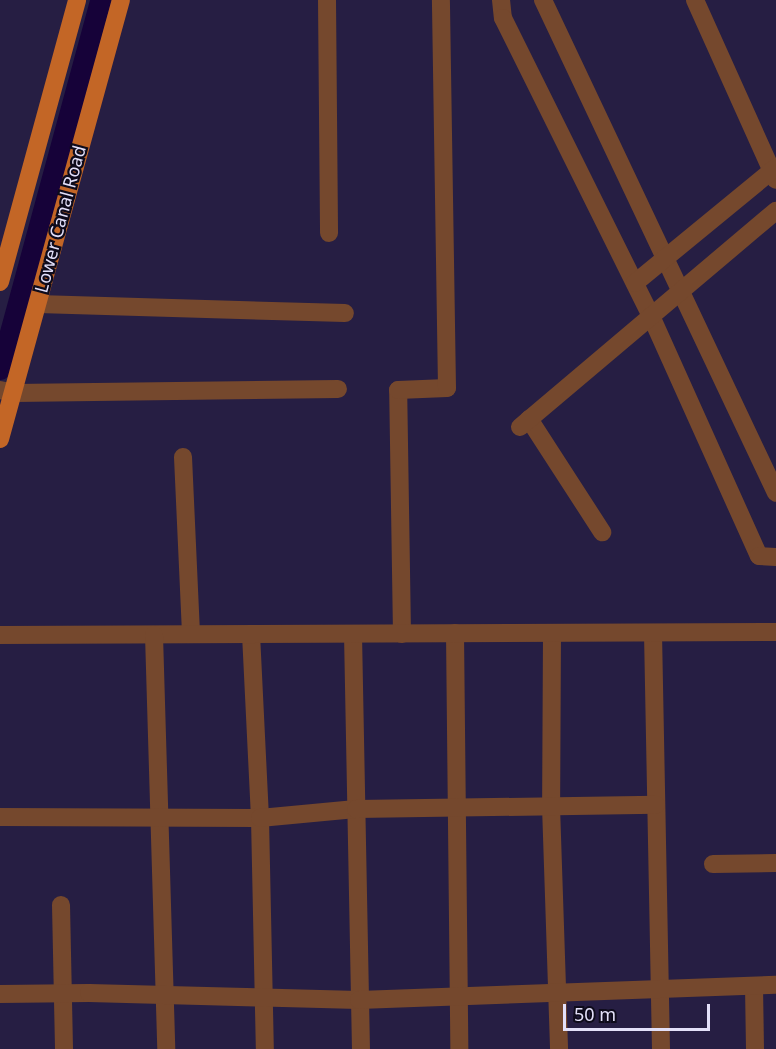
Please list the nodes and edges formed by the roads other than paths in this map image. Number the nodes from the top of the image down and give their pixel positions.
1 (77, 0) edge
2 (121, 0) edge
3 (327, 0) edge
4 (441, 0) edge
5 (501, 0) edge
6 (543, 0) edge
7 (695, 0) edge
8 (775, 172) edge
9 (776, 211) edge
10 (329, 233) dead end
11 (665, 258) junction
12 (0, 282) edge
13 (635, 283) junction
14 (681, 291) junction
15 (38, 304) junction
16 (345, 313) dead end
17 (651, 316) junction
18 (338, 389) dead end
19 (7, 391) edge
20 (0, 438) edge
21 (183, 457) dead end
22 (776, 493) edge
23 (602, 532) dead end
24 (776, 557) edge
25 (455, 633) junction
26 (552, 633) junction
27 (653, 633) junction
28 (776, 633) edge
29 (154, 634) junction
30 (191, 634) junction
31 (251, 634) junction
32 (353, 634) junction
33 (402, 634) junction
34 (0, 635) edge
35 (656, 805) junction
36 (551, 806) junction
37 (455, 808) junction
38 (356, 809) junction
39 (0, 817) edge
40 (161, 817) junction
41 (260, 818) junction
42 (776, 863) edge
43 (713, 864) dead end
44 (61, 905) dead end
45 (776, 984) edge
46 (754, 986) junction
47 (659, 988) junction
48 (557, 992) junction
49 (63, 993) junction
50 (0, 994) edge
51 (164, 995) junction
52 (456, 996) junction
53 (264, 997) junction
54 (359, 1000) junction
55 (64, 1049) edge
56 (166, 1049) edge
57 (265, 1049) edge
58 (361, 1049) edge
59 (459, 1049) edge
60 (559, 1049) edge
61 (661, 1049) edge
62 (755, 1049) edge

1 - 12 main road
2 - 15 main road, Lower Canal Road
3 - 10 street
4 - 33 street
5 - 13 street
6 - 11 street
7 - 8 street
8 - 11 street
9 - 14 street
11 - 13 street
11 - 14 street
13 - 17 street
14 - 17 street
14 - 22 street
15 - 16 street
15 - 19 main road, Lower Canal Road
17 - 23 street
17 - 24 street
18 - 19 street
19 - 20 main road, Lower Canal Road
21 - 30 street
25 - 26 street
25 - 33 street
25 - 37 street
26 - 27 street
26 - 36 street
27 - 28 street
27 - 35 street
29 - 30 street
29 - 34 street
29 - 40 street
30 - 31 street
31 - 32 street
31 - 41 street
32 - 33 street
32 - 38 street
35 - 36 street
35 - 47 street
36 - 37 street
36 - 48 street
37 - 38 street
37 - 52 street
38 - 41 street
38 - 54 street
39 - 40 street
40 - 41 street
40 - 51 street
41 - 53 street
42 - 43 street
44 - 49 street
45 - 46 street
46 - 47 street
46 - 62 street
47 - 48 street
47 - 61 street
48 - 52 street
48 - 60 street
49 - 50 street
49 - 51 street
49 - 55 street
51 - 53 street
51 - 56 street
52 - 54 street
52 - 59 street
53 - 54 street
53 - 57 street
54 - 58 street

